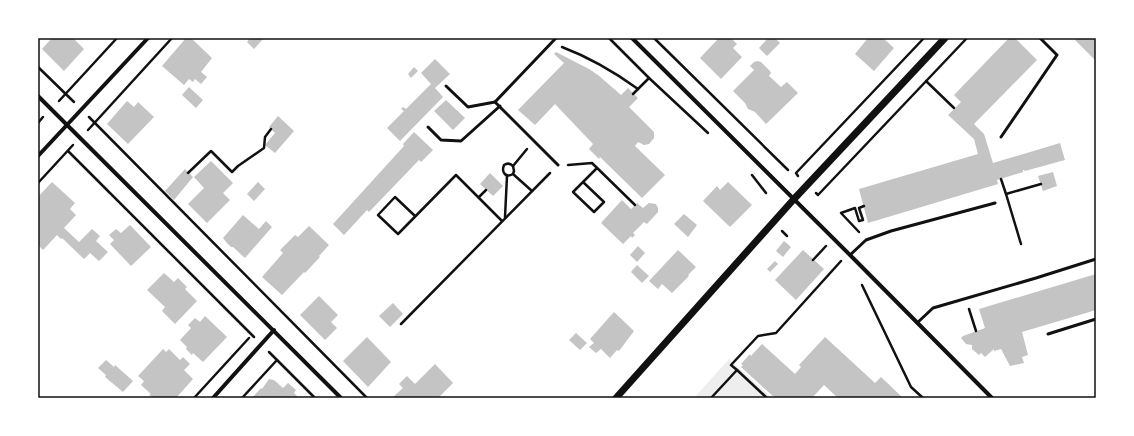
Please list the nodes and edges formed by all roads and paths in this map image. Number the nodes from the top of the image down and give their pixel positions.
1 (117, 38) edge
2 (148, 38) edge
3 (172, 38) edge
4 (556, 38) edge
5 (609, 38) edge
6 (632, 38) edge
7 (654, 38) edge
8 (924, 38) edge
9 (945, 38) edge
10 (967, 38) edge
11 (1040, 38) edge
12 (551, 44) junction
13 (38, 66) edge
14 (649, 78) junction
15 (926, 81) junction
16 (446, 86) dead end
17 (638, 88) junction
18 (65, 94) junction
19 (633, 94) dead end
20 (38, 96) edge
21 (495, 102) junction
22 (500, 106) junction
23 (954, 108) dead end
24 (51, 109) junction
25 (82, 110) junction
26 (38, 123) edge
27 (94, 123) junction
28 (67, 126) junction
29 (428, 127) dead end
30 (271, 129) dead end
31 (711, 135) dead end
32 (1001, 137) dead end
33 (80, 138) junction
34 (535, 141) junction
35 (68, 151) junction
36 (38, 156) edge
37 (558, 165) junction
38 (513, 166) junction
39 (597, 168) junction
40 (788, 170) dead end
41 (749, 172) dead end
42 (188, 173) dead end
43 (796, 173) dead end
44 (514, 174) junction
45 (507, 176) junction
46 (1001, 179) dead end
47 (583, 182) junction
48 (38, 183) edge
49 (1041, 184) dead end
50 (486, 190) dead end
51 (532, 192) junction
52 (766, 194) dead end
53 (1006, 194) junction
54 (818, 195) dead end
55 (479, 197) junction
56 (794, 199) junction
57 (995, 203) dead end
58 (634, 206) dead end
59 (864, 206) dead end
60 (415, 216) junction
61 (504, 220) junction
62 (866, 240) junction
63 (827, 244) dead end
64 (1021, 244) dead end
65 (850, 255) junction
66 (842, 259) dead end
67 (1096, 259) edge
68 (813, 260) dead end
69 (860, 281) dead end
70 (966, 299) junction
71 (1096, 319) edge
72 (917, 323) junction
73 (401, 324) dead end
74 (274, 330) junction
75 (976, 331) dead end
76 (1048, 334) dead end
77 (252, 335) junction
78 (261, 344) junction
79 (277, 360) junction
80 (737, 370) junction
81 (194, 398) edge
82 (213, 398) edge
83 (242, 398) edge
84 (315, 398) edge
85 (341, 398) edge
86 (367, 398) edge
87 (616, 398) edge
88 (711, 398) edge
89 (767, 398) edge
90 (923, 398) edge
91 (992, 398) edge

1 - 18 path
2 - 25 street
3 - 27 path
4 - 12 lane
5 - 14 path
6 - 56 street
7 - 40 path
8 - 43 path
9 - 56 street
10 - 15 path
11 - 32 lane
12 - 17 path
12 - 21 lane
13 - 18 path
14 - 17 path
14 - 31 path
15 - 23 path
15 - 54 path
16 - 21 lane
17 - 19 path
18 - 24 path
18 - 25 path
20 - 24 street
21 - 22 lane
22 - 29 lane
22 - 34 lane
24 - 26 path
24 - 28 street
25 - 27 path
25 - 28 street
27 - 33 path
27 - 86 path
28 - 33 street
28 - 36 street
30 - 42 path
33 - 35 path
33 - 74 street
34 - 37 lane
34 - 38 path
35 - 48 path
35 - 77 path
37 - 39 path
37 - 51 path
38 - 44 path
38 - 45 path
39 - 47 path
39 - 58 path
41 - 52 path
44 - 45 path
44 - 51 path
45 - 61 path
46 - 53 path
47 - 47 path
49 - 53 path
50 - 55 path
51 - 61 path
53 - 64 path
55 - 60 path
55 - 61 path
56 - 65 street
56 - 87 street
57 - 62 lane
59 - 62 path
60 - 60 path
61 - 73 path
62 - 65 lane
63 - 68 path
65 - 72 street
66 - 80 path
67 - 70 lane
69 - 90 path
70 - 72 lane
70 - 75 path
71 - 76 lane
72 - 91 street
74 - 78 street
74 - 85 street
77 - 78 path
77 - 81 path
78 - 79 path
78 - 82 street
79 - 83 path
79 - 84 path
80 - 88 path
80 - 89 path

